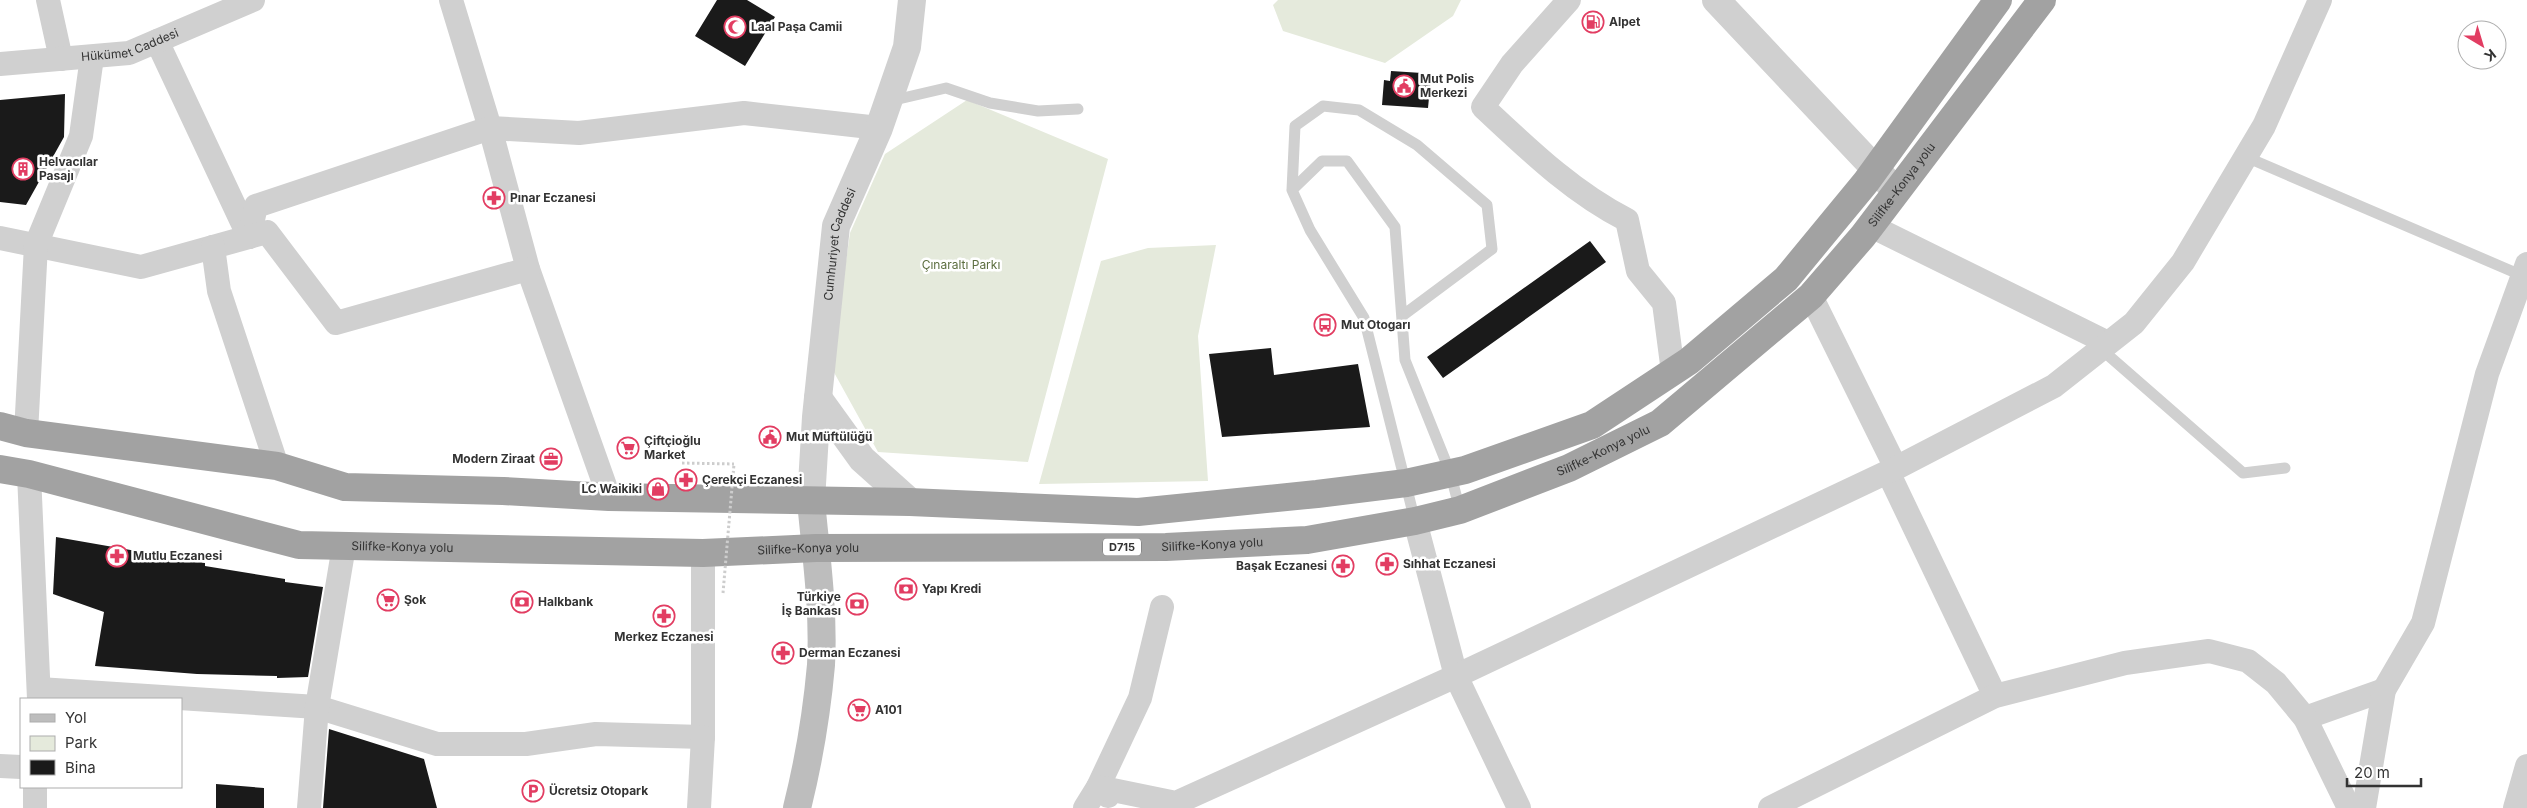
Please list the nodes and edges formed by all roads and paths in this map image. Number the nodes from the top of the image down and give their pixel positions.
1 (48, 0) edge
2 (253, 0) edge
3 (451, 0) edge
4 (912, 0) edge
5 (1569, 0) edge
6 (1716, 0) edge
7 (1998, 0) edge
8 (2042, 0) edge
9 (2320, 0) edge
10 (157, 41) junction
11 (92, 56) junction
12 (61, 59) junction
13 (0, 64) edge
14 (889, 101) junction
15 (1078, 109) dead end
16 (490, 128) junction
17 (880, 128) junction
18 (2246, 157) junction
19 (1876, 168) junction
20 (1292, 190) junction
21 (1896, 191) junction
22 (1871, 226) junction
23 (249, 237) junction
24 (0, 238) edge
25 (36, 245) junction
26 (213, 247) junction
27 (528, 269) junction
28 (2525, 270) edge
29 (1811, 296) junction
30 (1402, 316) junction
31 (2105, 346) junction
32 (1673, 372) junction
33 (818, 398) junction
34 (0, 426) edge
35 (26, 433) junction
36 (682, 463) dead end
37 (276, 466) junction
38 (2285, 468) dead end
39 (0, 469) edge
40 (1892, 470) junction
41 (1450, 472) junction
42 (29, 474) junction
43 (1406, 483) junction
44 (609, 497) junction
45 (811, 501) junction
46 (910, 502) junction
47 (1460, 510) junction
48 (1415, 521) junction
49 (344, 546) junction
50 (816, 548) junction
51 (702, 553) junction
52 (722, 593) dead end
53 (1162, 607) dead end
54 (1456, 676) junction
55 (2384, 690) junction
56 (39, 694) edge
57 (1996, 696) junction
58 (125, 698) edge
59 (182, 701) edge
60 (317, 707) junction
61 (2305, 718) junction
62 (703, 737) junction
63 (0, 766) edge
64 (2527, 766) edge
65 (20, 767) edge
66 (804, 779) junction
67 (1098, 787) junction
68 (35, 788) edge
69 (34, 808) edge
70 (309, 808) edge
71 (699, 808) edge
72 (797, 808) edge
73 (804, 808) edge
74 (1085, 808) edge
75 (1120, 808) edge
76 (1519, 808) edge
77 (1770, 808) edge
78 (2349, 808) edge
79 (2364, 808) edge
80 (2515, 808) edge

1 - 12 street
2 - 10 street, Hükümet Caddesi
3 - 16 street
4 - 14 street, Cumhuriyet Caddesi
5 - 32 street
6 - 19 street
7 - 19 highway
8 - 21 highway, Silifke-Konya yolu / D715
9 - 18 street
10 - 11 street, Hükümet Caddesi
10 - 23 street
11 - 12 street, Hükümet Caddesi
11 - 25 street
12 - 13 street, Hükümet Caddesi
14 - 15 lane
14 - 17 street, Cumhuriyet Caddesi
16 - 17 street
16 - 23 street
16 - 27 street
17 - 33 street, Cumhuriyet Caddesi
18 - 28 lane
18 - 31 street
19 - 21 street
19 - 32 highway
20 - 30 lane
20 - 30 lane
20 - 43 lane
21 - 22 highway, Silifke-Konya yolu / D715
22 - 29 highway, Silifke-Konya yolu / D715
22 - 31 street
23 - 26 street
23 - 27 street
24 - 25 street
25 - 26 street
25 - 35 street
26 - 37 street
27 - 44 street
28 - 55 street
29 - 40 street
29 - 47 highway, Silifke-Konya yolu / D715
30 - 41 lane
31 - 38 lane
31 - 40 street
32 - 41 highway
33 - 45 street, Cumhuriyet Caddesi
33 - 46 street
34 - 35 highway
35 - 37 highway
36 - 52 path, bridge
37 - 44 highway
39 - 42 highway, Silifke-Konya yolu / D715
40 - 54 street
40 - 57 street
41 - 43 highway
41 - 47 lane
42 - 49 highway, Silifke-Konya yolu / D715
42 - 56 street
43 - 46 highway
43 - 48 lane
44 - 45 highway
45 - 46 highway
45 - 50 main road
47 - 48 highway, Silifke-Konya yolu / D715
48 - 50 highway, Silifke-Konya yolu / D715
48 - 54 street
49 - 51 highway, Silifke-Konya yolu / D715
49 - 60 street
50 - 51 highway, Silifke-Konya yolu / D715
50 - 66 main road
51 - 62 street
53 - 67 street
54 - 67 street
54 - 76 street
55 - 61 street
55 - 79 street
56 - 58 street
57 - 61 street
57 - 77 street
59 - 60 street
60 - 62 street
60 - 70 street
61 - 78 street
62 - 71 street
63 - 65 street
64 - 80 street
66 - 72 main road
66 - 73 main road
67 - 74 street
67 - 75 street
68 - 69 street

